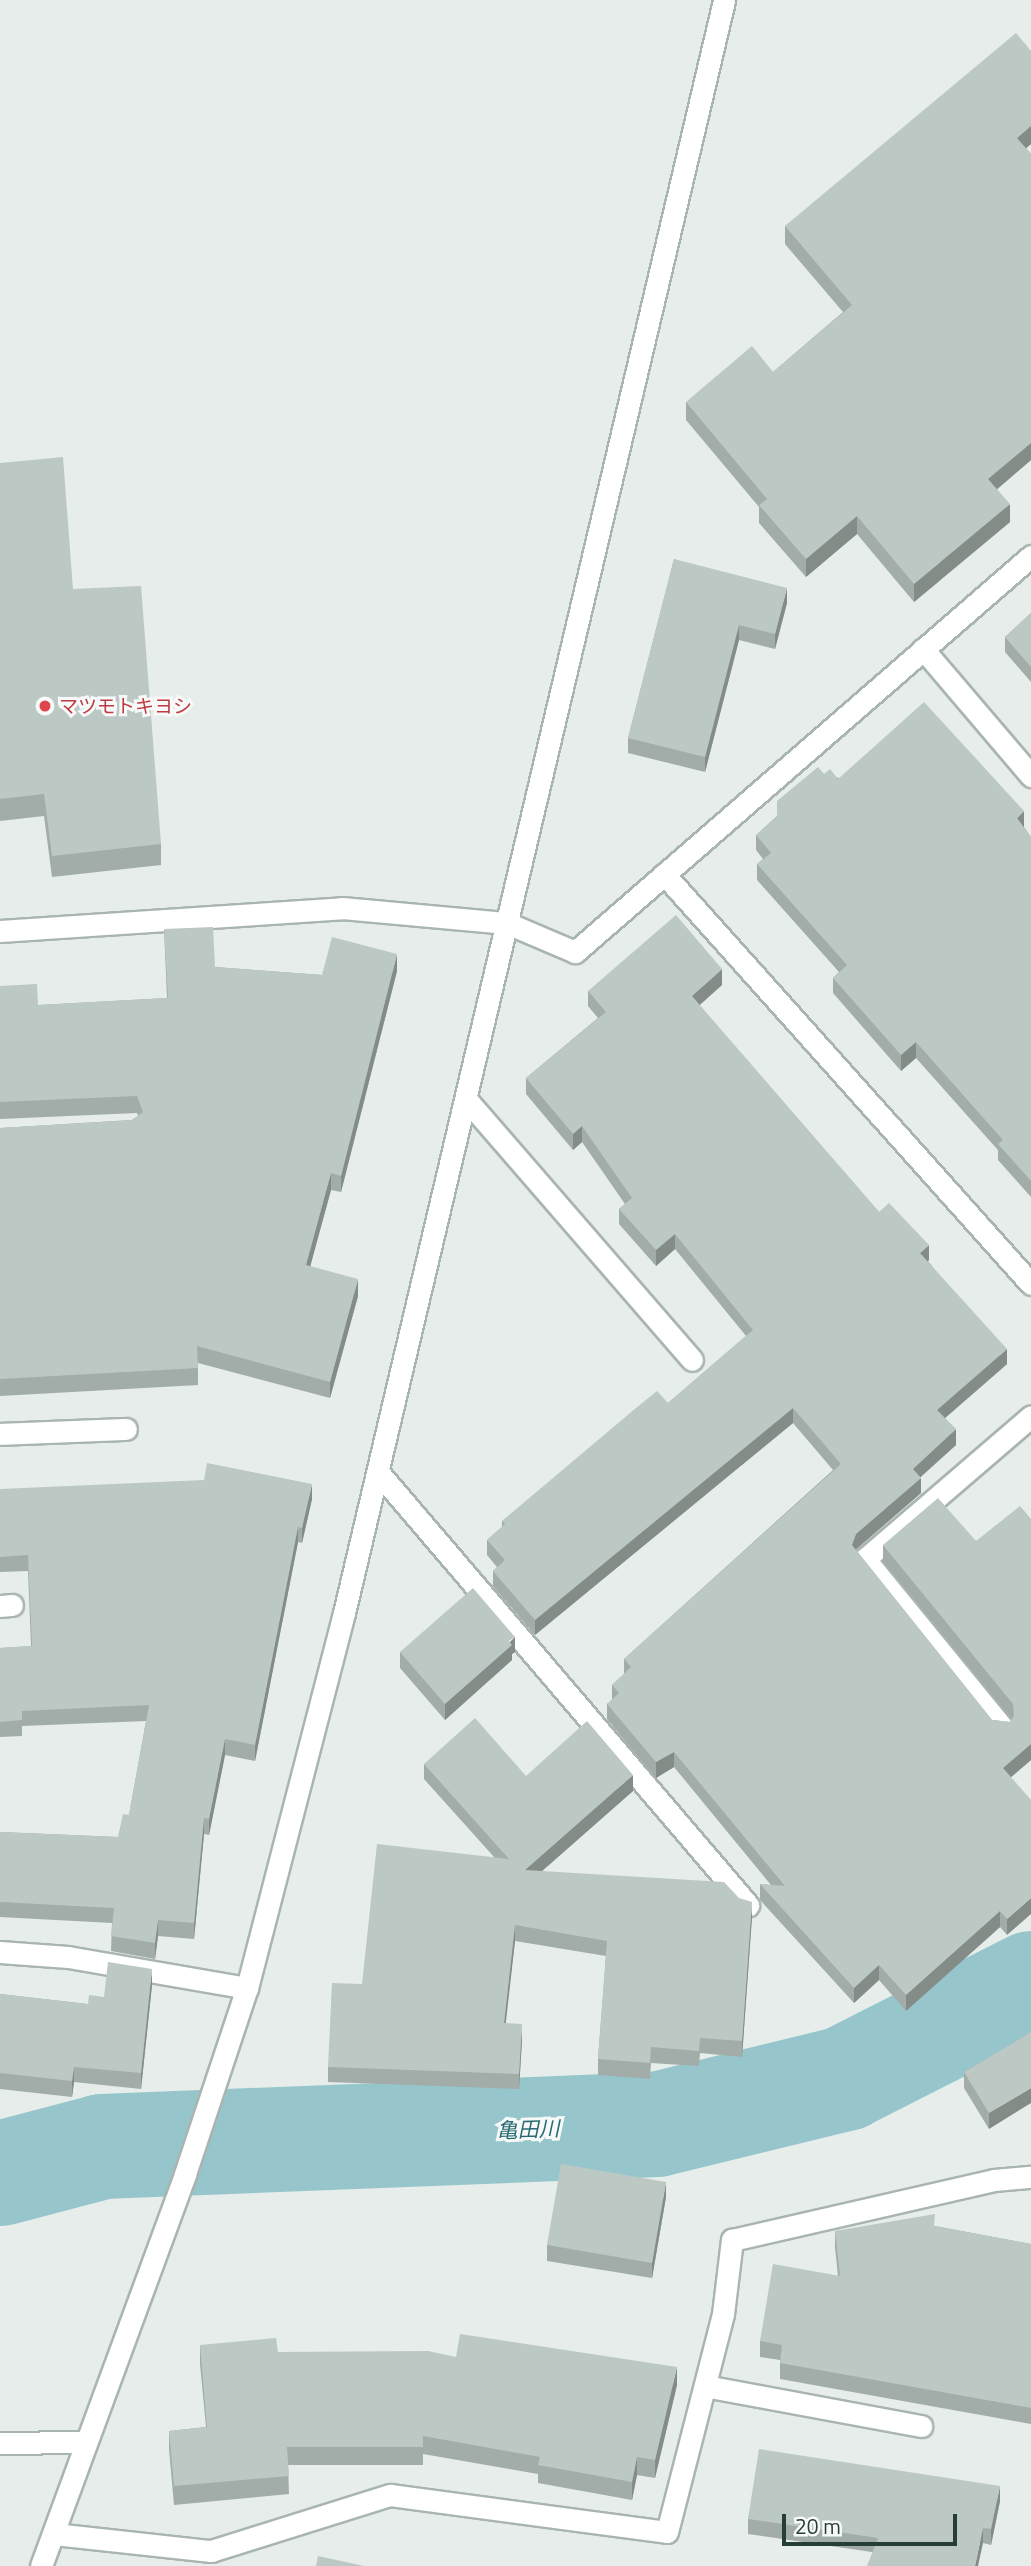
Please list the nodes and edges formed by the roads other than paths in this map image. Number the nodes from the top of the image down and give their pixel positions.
1 (724, 0) edge
2 (1031, 556) edge
3 (923, 649) junction
4 (1031, 776) edge
5 (664, 874) junction
6 (507, 923) junction
7 (0, 931) edge
8 (466, 1099) junction
9 (1031, 1284) edge
10 (692, 1360) dead end
11 (1031, 1416) edge
12 (126, 1429) dead end
13 (0, 1434) edge
14 (377, 1472) junction
15 (1002, 1727) edge
16 (748, 1905) edge
17 (0, 1952) edge
18 (247, 1988) junction
19 (1031, 2177) edge
20 (705, 2386) junction
21 (921, 2426) dead end
22 (86, 2442) junction
23 (0, 2443) edge
24 (54, 2535) junction
25 (41, 2566) edge

1 - 6 street
2 - 3 street
3 - 4 street
3 - 5 street
5 - 6 street
5 - 9 street
6 - 7 street
6 - 8 street
8 - 10 street
8 - 14 street
11 - 15 street
12 - 13 street
14 - 16 street
14 - 18 street
17 - 18 street
18 - 22 street
19 - 20 street
20 - 21 street
20 - 24 street
22 - 23 street
22 - 24 street
24 - 25 street

